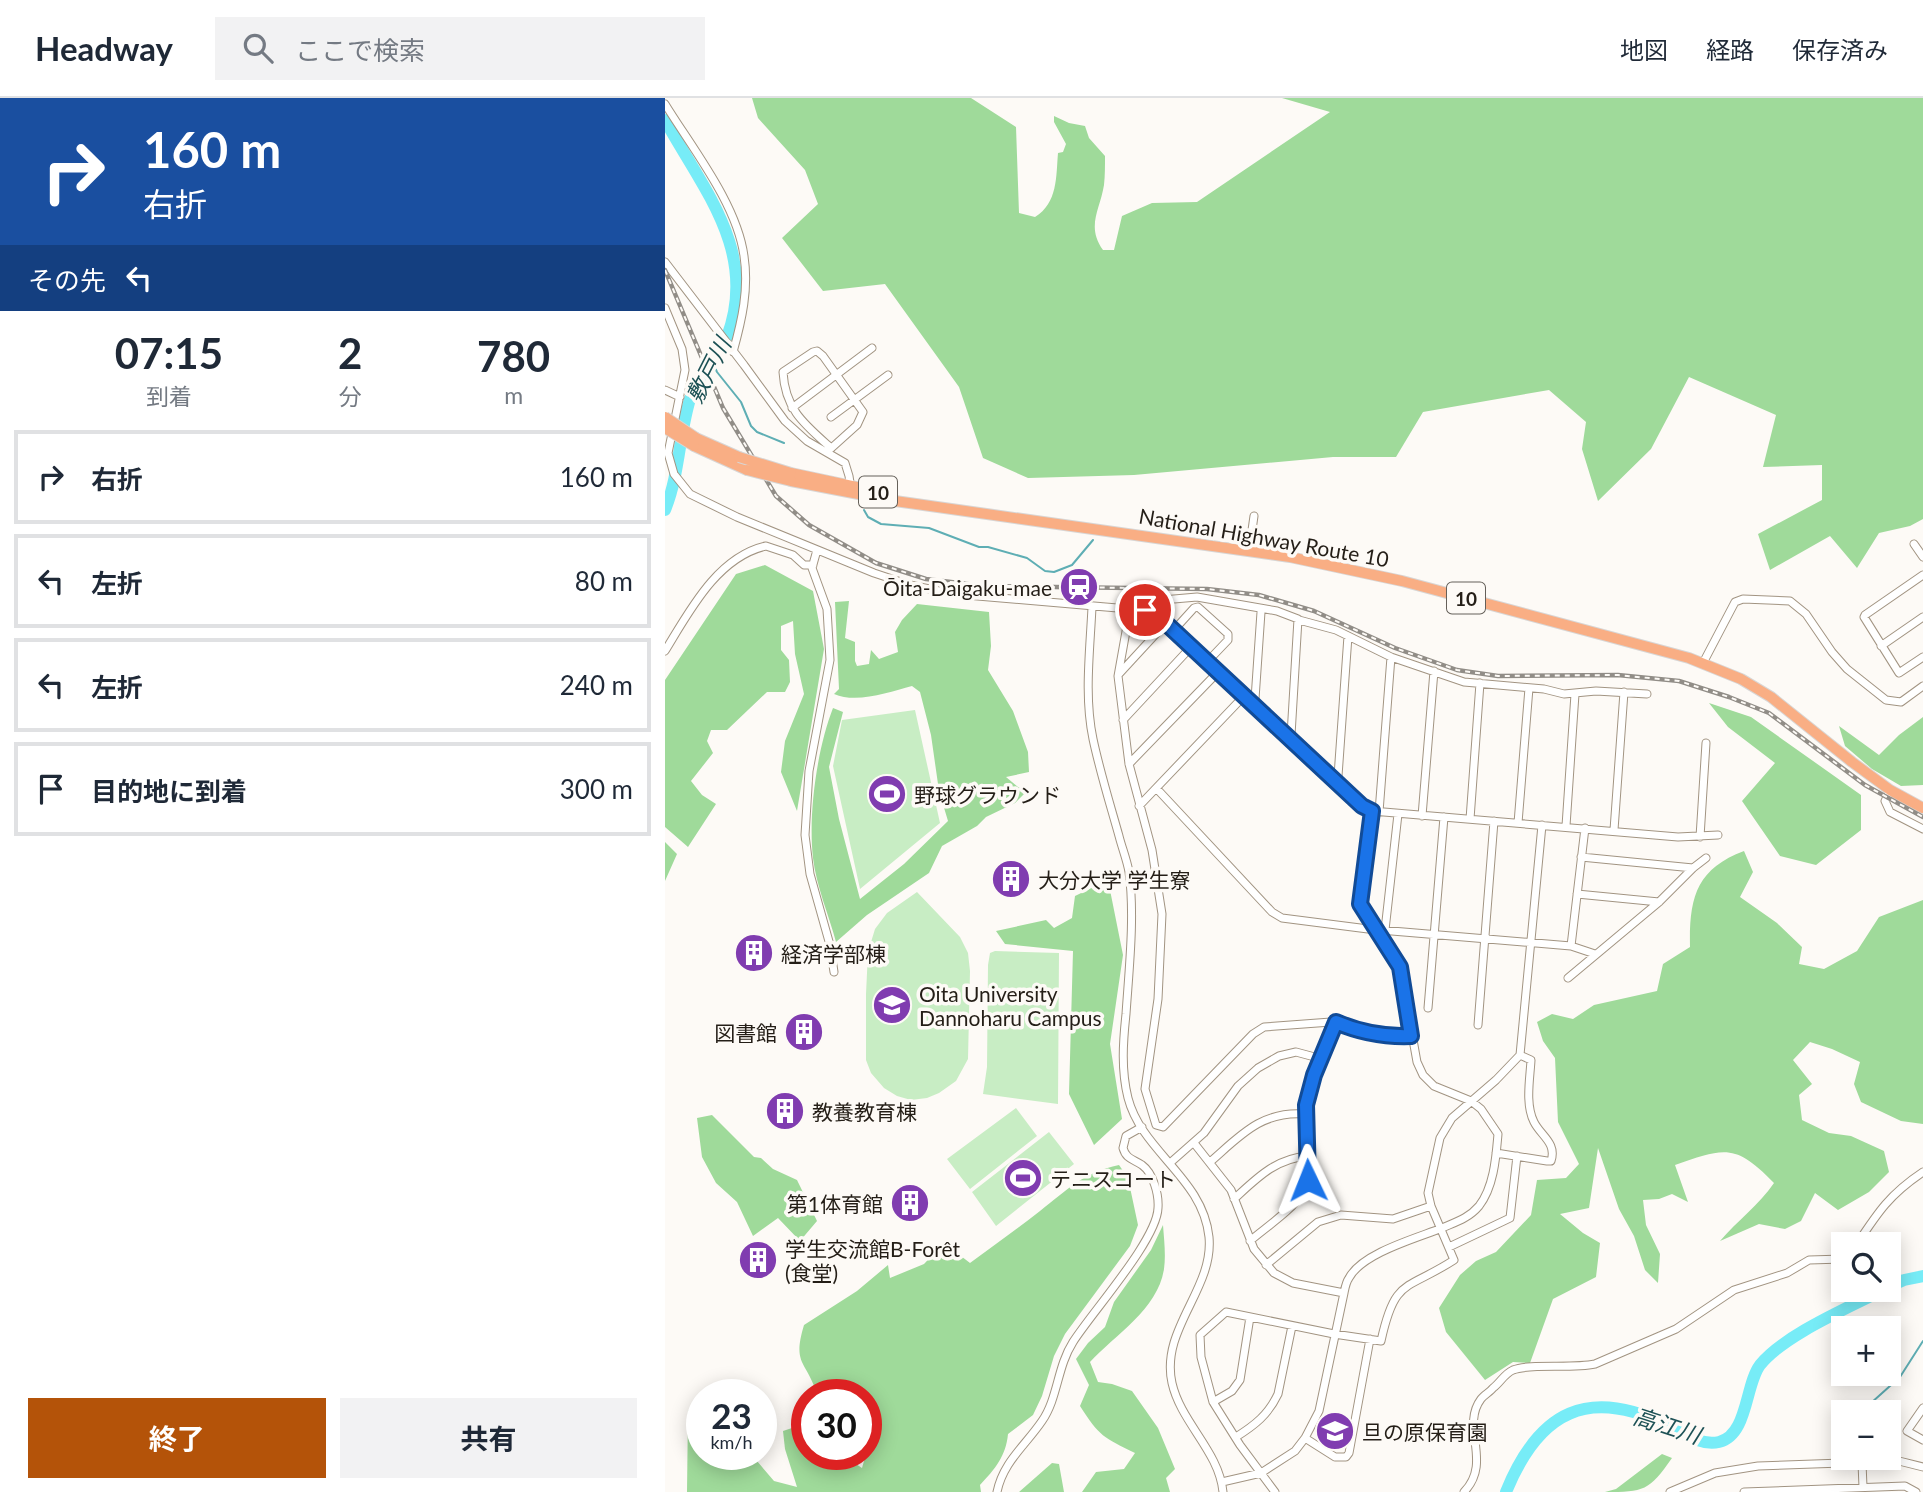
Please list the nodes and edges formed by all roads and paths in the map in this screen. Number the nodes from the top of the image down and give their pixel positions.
1 (665, 104) edge
2 (665, 262) edge
3 (665, 308) edge
4 (872, 348) dead end
5 (732, 350) junction
6 (837, 374) junction
7 (888, 375) dead end
8 (665, 390) edge
9 (680, 397) junction
10 (855, 399) junction
11 (792, 408) junction
12 (831, 416) dead end
13 (665, 417) edge
14 (665, 428) edge
15 (695, 442) junction
16 (828, 449) junction
17 (666, 454) edge
18 (791, 477) junction
19 (849, 489) junction
20 (1254, 516) dead end
21 (1914, 544) dead end
22 (817, 550) junction
23 (1249, 551) junction
24 (1923, 557) edge
25 (813, 565) junction
26 (1923, 575) edge
27 (1092, 607) junction
28 (1130, 609) junction
29 (1145, 610) junction
30 (1261, 612) dead end
31 (1923, 617) edge
32 (1299, 620) junction
33 (1166, 623) junction
34 (1174, 630) junction
35 (1348, 636) junction
36 (1881, 646) junction
37 (1191, 647) junction
38 (665, 651) edge
39 (1391, 657) junction
40 (1923, 657) edge
41 (1207, 662) junction
42 (1703, 663) junction
43 (1434, 671) junction
44 (1218, 672) junction
45 (1118, 676) junction
46 (1480, 683) junction
47 (1923, 685) edge
48 (1529, 688) junction
49 (1624, 692) junction
50 (1574, 694) junction
51 (1647, 694) dead end
52 (1244, 695) junction
53 (1252, 703) junction
54 (1123, 720) junction
55 (1289, 737) junction
56 (1706, 743) dead end
57 (1129, 764) junction
58 (1335, 780) junction
59 (1157, 789) junction
60 (1890, 790) junction
61 (1139, 806) junction
62 (1923, 808) edge
63 (1375, 812) junction
64 (1398, 814) junction
65 (1422, 816) junction
66 (1444, 817) junction
67 (1469, 819) junction
68 (1494, 821) junction
69 (1518, 823) junction
70 (1542, 825) junction
71 (1566, 827) junction
72 (1584, 828) junction
73 (1923, 829) edge
74 (1614, 830) junction
75 (1719, 835) dead end
76 (1700, 837) junction
77 (1581, 857) junction
78 (1706, 858) dead end
79 (1693, 868) junction
80 (1577, 894) junction
81 (1659, 902) junction
82 (1375, 929) junction
83 (1385, 930) junction
84 (1434, 934) junction
85 (1484, 939) junction
86 (1531, 943) junction
87 (1571, 946) junction
88 (1595, 954) junction
89 (834, 972) dead end
90 (1568, 978) dead end
91 (1428, 1008) dead end
92 (1336, 1022) junction
93 (1478, 1025) dead end
94 (1411, 1036) junction
95 (1520, 1055) junction
96 (1322, 1059) junction
97 (1471, 1101) junction
98 (1304, 1114) junction
99 (1142, 1127) junction
100 (1194, 1143) junction
101 (1496, 1153) junction
102 (1307, 1156) junction
103 (1517, 1156) junction
104 (1210, 1162) junction
105 (1170, 1164) junction
106 (1923, 1172) edge
107 (1234, 1199) junction
108 (1431, 1206) junction
109 (1441, 1228) junction
110 (1865, 1232) edge
111 (1250, 1241) junction
112 (1449, 1247) junction
113 (1831, 1259) edge
114 (1266, 1265) junction
115 (1343, 1293) junction
116 (1251, 1317) junction
117 (1291, 1326) junction
118 (1334, 1334) junction
119 (1370, 1339) junction
120 (1213, 1402) junction
121 (1923, 1408) edge
122 (1236, 1437) junction
123 (1305, 1438) junction
124 (1923, 1440) edge
125 (1901, 1462) edge
126 (1831, 1464) edge
127 (1923, 1467) edge
128 (1862, 1470) edge
129 (1261, 1473) junction
130 (1222, 1482) junction
131 (1863, 1487) junction
132 (1273, 1491) edge
133 (997, 1492) edge
134 (1223, 1492) edge
135 (1464, 1492) edge
136 (1669, 1492) edge
137 (1744, 1492) edge
138 (1916, 1492) edge

1 - 5 street
2 - 5 street
3 - 9 street
4 - 6 street
5 - 16 street
6 - 10 street
6 - 11 street
6 - 11 street
7 - 10 street
8 - 9 street
9 - 17 street
10 - 12 street
10 - 16 street
11 - 16 street
13 - 15 highway, National Highway Route 10 / 10, bridge
14 - 15 highway, National Highway Route 10 / 10, bridge
15 - 18 highway, National Highway Route 10 / 10, bridge
15 - 18 highway, National Highway Route 10 / 10, bridge
16 - 19 street
17 - 22 street
18 - 19 highway, National Highway Route 10 / 10
19 - 23 highway, National Highway Route 10 / 10
20 - 23 street
21 - 24 street
22 - 25 street
22 - 27 street
23 - 42 highway, National Highway Route 10 / 10
25 - 38 street
25 - 89 street
26 - 36 street
27 - 28 street
27 - 99 street
28 - 29 street
28 - 45 street
29 - 32 street
29 - 33 street
30 - 53 street
31 - 36 street
32 - 35 street
32 - 55 street
33 - 34 street
33 - 45 street
34 - 37 street
34 - 41 street
35 - 39 street
35 - 58 street
36 - 40 street
37 - 41 street
37 - 54 street
39 - 43 street
39 - 63 street
41 - 44 street
42 - 47 street
42 - 60 highway, National Highway Route 10 / 10
43 - 46 street
43 - 65 street
44 - 52 street
44 - 57 street
45 - 54 street
46 - 48 street
46 - 67 street
48 - 50 street
48 - 69 street
49 - 50 street
49 - 51 street
49 - 74 street
50 - 71 street
52 - 53 street
52 - 59 street
53 - 55 street
54 - 57 street
55 - 58 street
56 - 76 street
57 - 61 street
58 - 63 street
59 - 61 street
59 - 82 street
60 - 62 highway, National Highway Route 10 / 10
60 - 73 street
61 - 92 street
63 - 64 street
63 - 82 street
64 - 65 street
64 - 83 street
65 - 66 street
66 - 67 street
66 - 84 street
67 - 68 street
68 - 69 street
68 - 85 street
69 - 70 street
70 - 71 street
70 - 86 street
71 - 72 street
72 - 74 street
72 - 77 street
74 - 76 street
75 - 76 street
77 - 79 street
77 - 80 street
78 - 79 street
79 - 81 street
80 - 81 street
80 - 87 street
81 - 88 street
82 - 83 street
82 - 94 street
83 - 84 street
84 - 85 street
84 - 91 street
85 - 86 street
85 - 93 street
86 - 87 street
86 - 95 street
87 - 88 street
88 - 90 street
92 - 94 street
92 - 96 street
94 - 97 street
95 - 97 street
95 - 103 street
96 - 98 street
96 - 100 street
97 - 101 street
97 - 108 street
98 - 102 street
98 - 104 street
99 - 105 street
99 - 133 street
100 - 104 street
100 - 105 street
101 - 103 street
101 - 109 street
102 - 107 street
102 - 111 street
103 - 112 street
104 - 107 street
105 - 130 street
106 - 110 street
107 - 111 street
108 - 109 street
108 - 114 street
109 - 112 street
109 - 115 street
111 - 114 street
112 - 119 street
113 - 135 street
114 - 115 street
115 - 118 street
116 - 117 street
116 - 120 street
116 - 120 street
117 - 118 street
117 - 122 street
118 - 119 street
118 - 123 street
119 - 123 street
120 - 122 street
121 - 124 street
122 - 129 street
123 - 129 street
125 - 127 street
126 - 136 street
128 - 131 street
129 - 130 street
129 - 132 street
130 - 134 street
131 - 137 street
131 - 138 street

